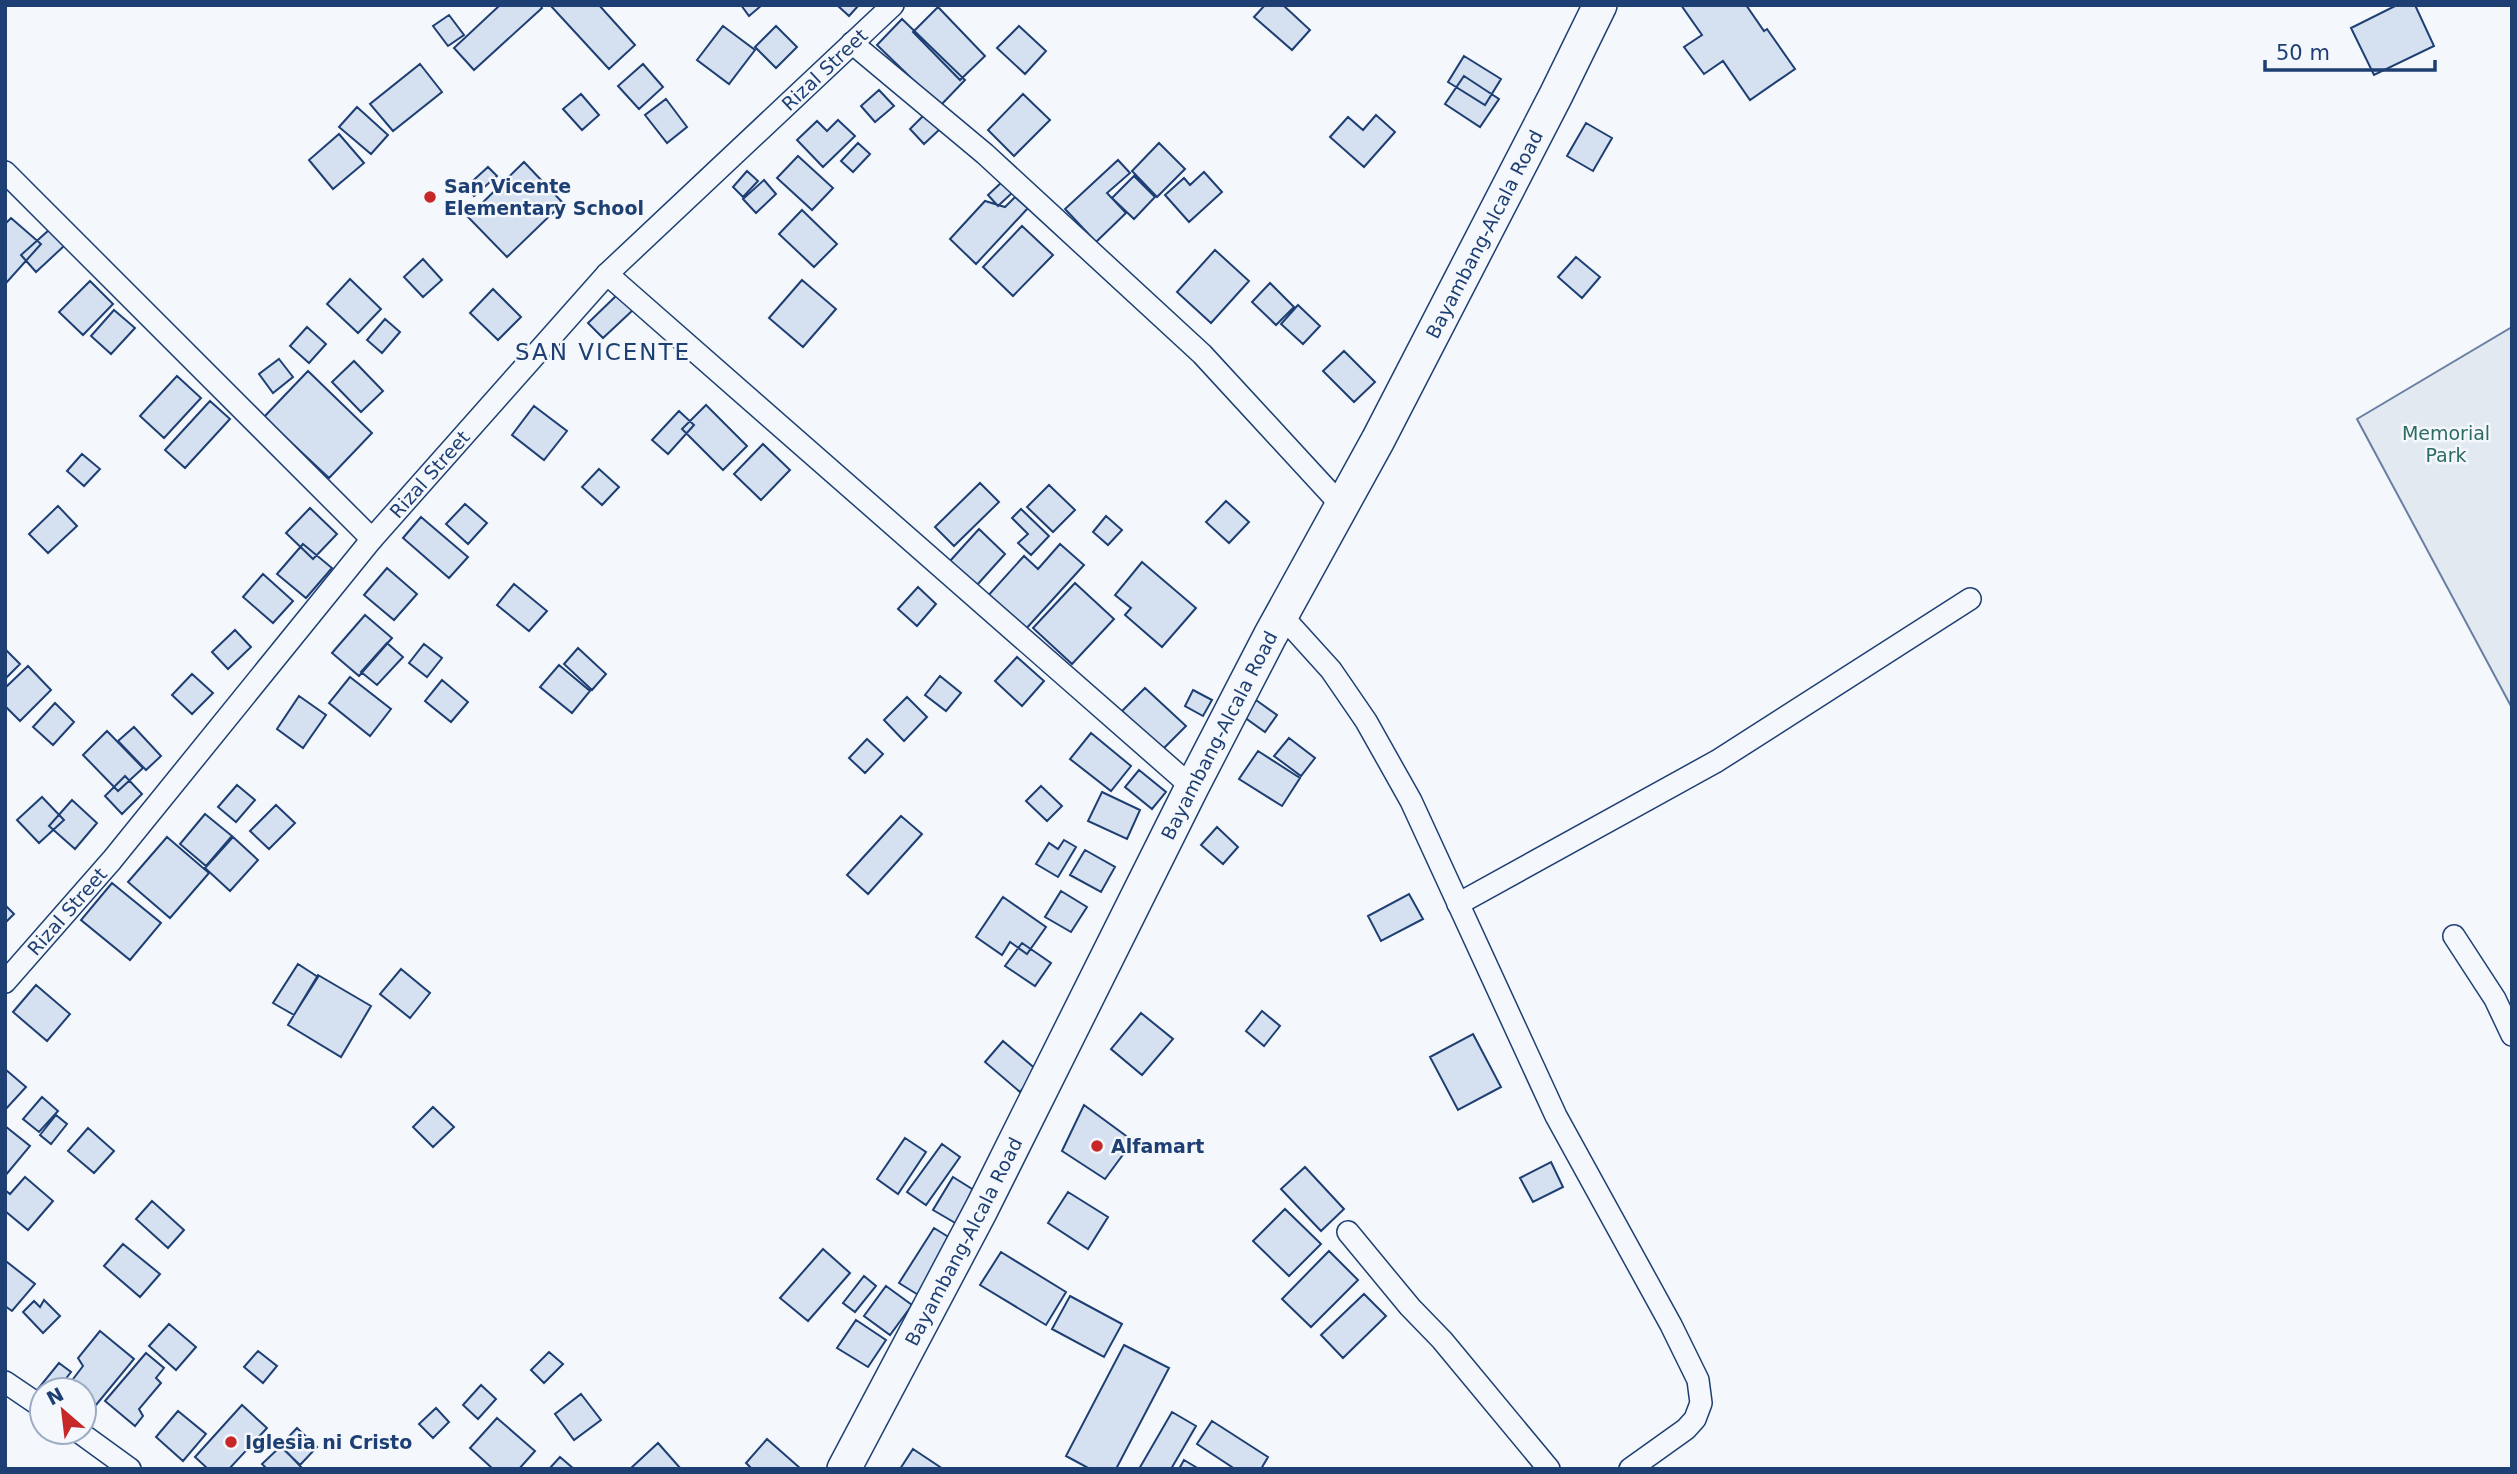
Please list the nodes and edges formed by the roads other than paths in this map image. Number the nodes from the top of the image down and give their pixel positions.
1 (893, 5) edge
2 (1600, 5) edge
3 (852, 43) junction
4 (5, 172) edge
5 (607, 274) junction
6 (1342, 506) junction
7 (372, 539) junction
8 (1970, 599) dead end
9 (1283, 617) junction
10 (1192, 787) junction
11 (1458, 904) junction
12 (2454, 936) dead end
13 (5, 982) edge
14 (2512, 1035) edge
15 (1348, 1233) dead end
16 (5, 1382) edge
17 (28, 1398) edge
18 (98, 1446) edge
19 (130, 1469) edge
20 (844, 1469) edge
21 (1549, 1469) edge
22 (1630, 1469) edge

1 - 3 street, Rizal Street
2 - 6 main road, Bayambang-Alcala Road
3 - 5 street, Rizal Street
3 - 6 street
4 - 7 street
5 - 7 street, Rizal Street
5 - 10 street
6 - 9 main road, Bayambang-Alcala Road
7 - 13 street, Rizal Street
8 - 11 street
9 - 10 main road, Bayambang-Alcala Road
9 - 11 street
10 - 20 main road, Bayambang-Alcala Road
11 - 22 street
12 - 14 street
15 - 21 street
16 - 17 street
18 - 19 street

